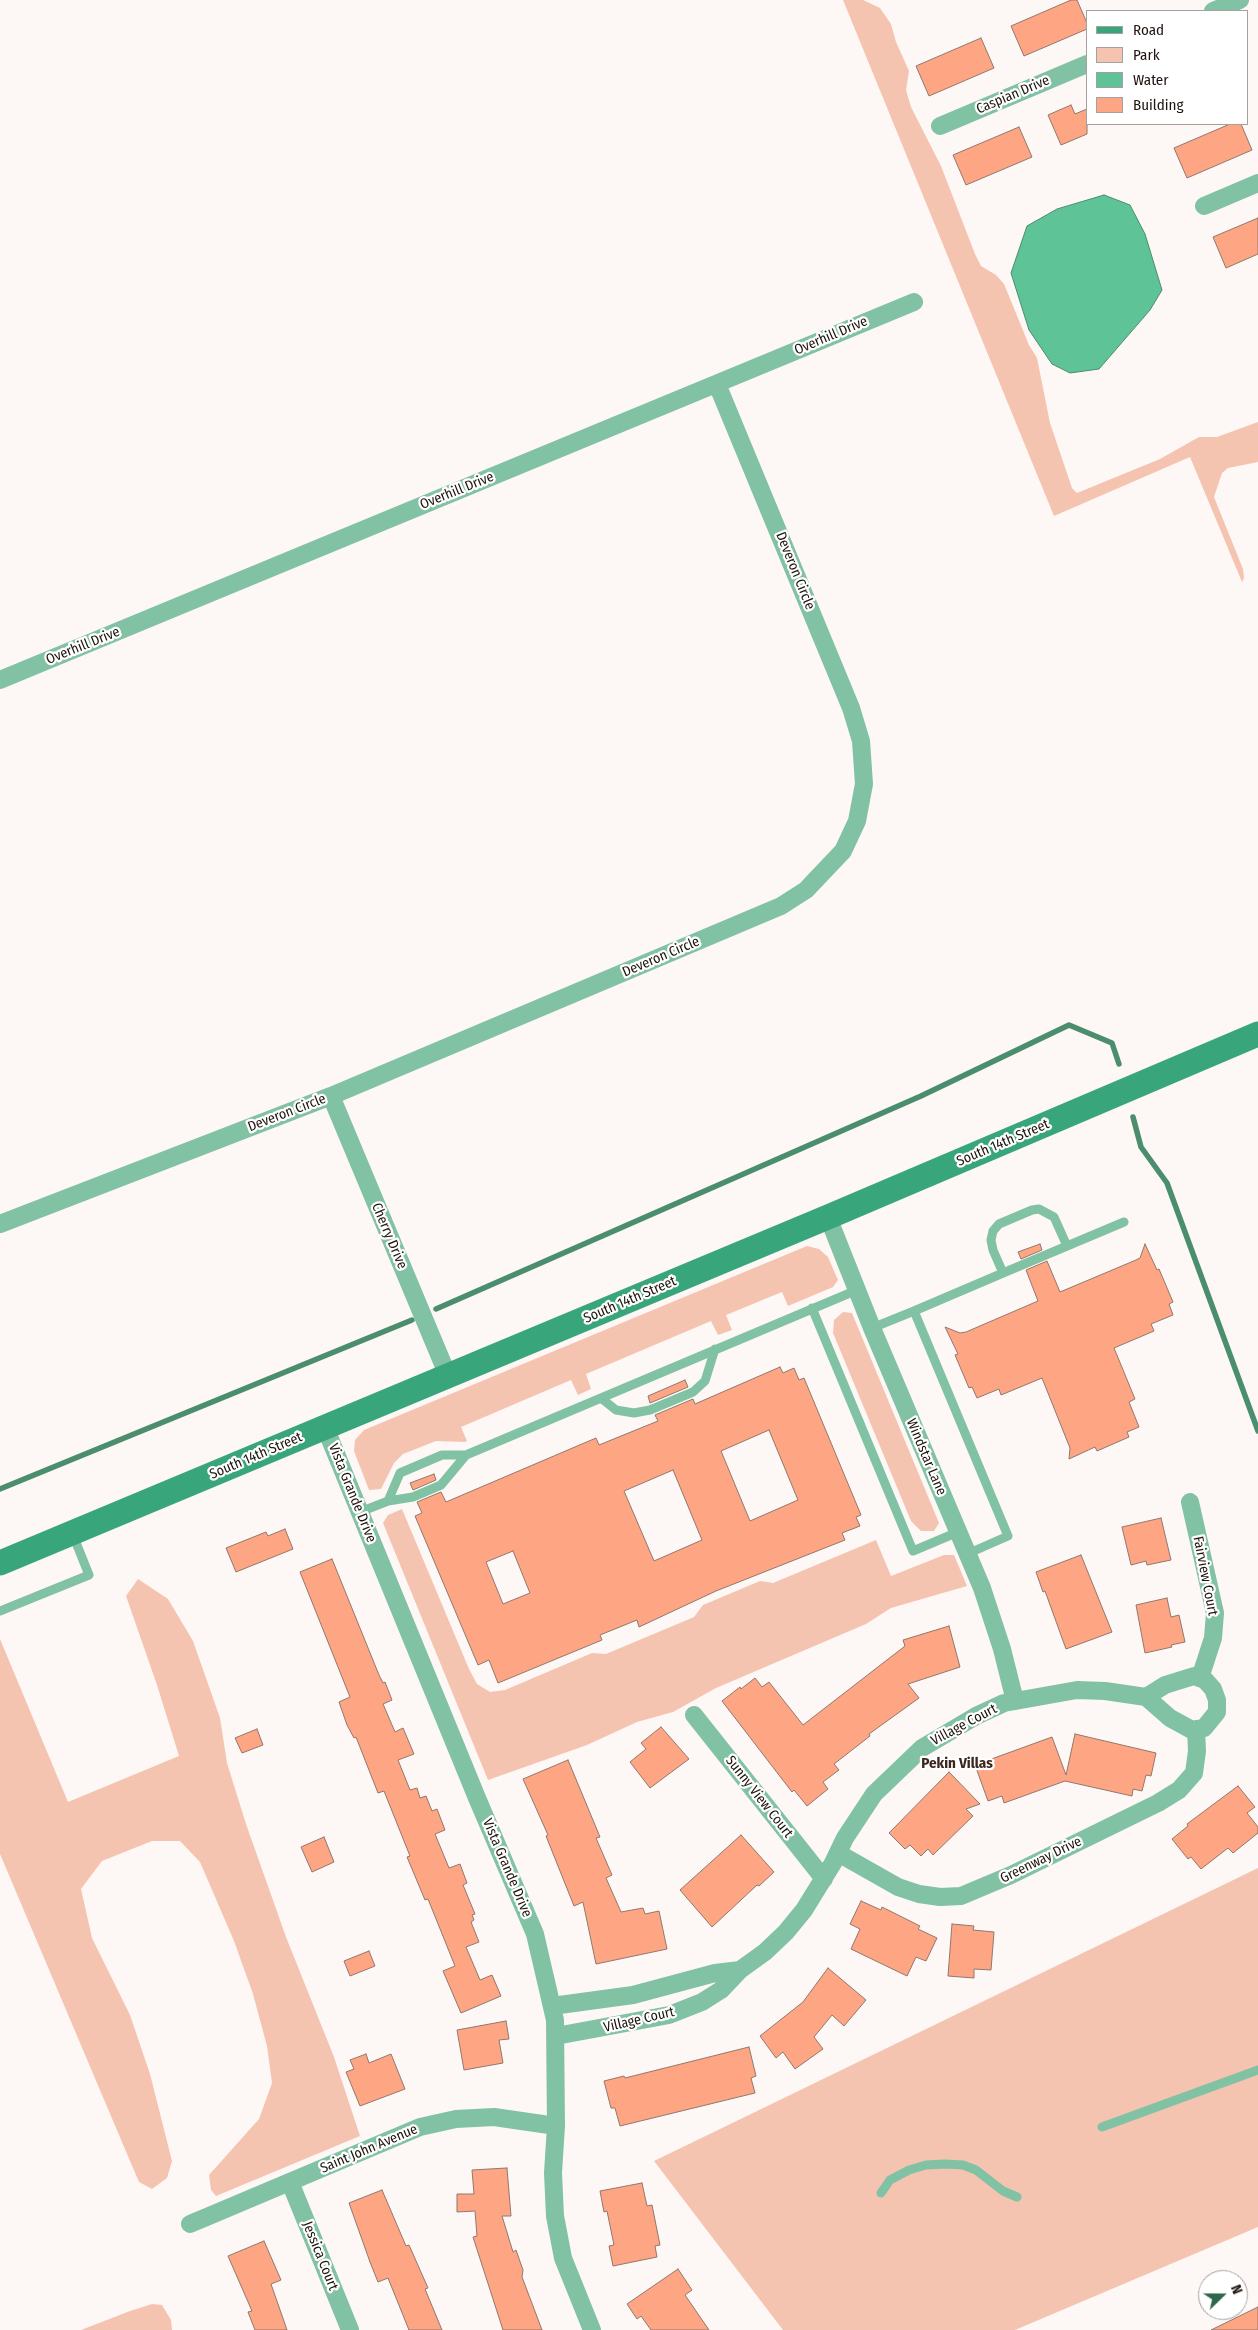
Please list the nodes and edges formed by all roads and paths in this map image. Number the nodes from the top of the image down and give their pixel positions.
1 (1240, 0) edge
2 (1215, 10) edge
3 (1086, 64) edge
4 (940, 126) dead end
5 (1258, 183) edge
6 (1204, 206) dead end
7 (914, 302) dead end
8 (717, 384) junction
9 (0, 680) edge
10 (1258, 1034) edge
11 (331, 1096) junction
12 (828, 1217) junction
13 (1124, 1222) dead end
14 (0, 1224) edge
15 (1067, 1246) junction
16 (1003, 1273) junction
17 (856, 1290) junction
18 (812, 1308) junction
19 (914, 1311) junction
20 (872, 1328) junction
21 (715, 1349) junction
22 (448, 1376) junction
23 (600, 1398) junction
24 (325, 1427) junction
25 (466, 1455) junction
26 (388, 1501) junction
27 (1190, 1502) dead end
28 (360, 1512) junction
29 (72, 1532) junction
30 (958, 1532) junction
31 (967, 1554) junction
32 (0, 1563) edge
33 (0, 1612) edge
34 (1200, 1678) junction
35 (1146, 1697) junction
36 (1015, 1701) junction
37 (694, 1714) dead end
38 (1196, 1729) junction
39 (838, 1854) junction
40 (824, 1879) junction
41 (740, 1970) junction
42 (552, 2006) junction
43 (556, 2036) junction
44 (1258, 2070) edge
45 (556, 2126) junction
46 (1102, 2127) dead end
47 (290, 2182) junction
48 (881, 2193) dead end
49 (1017, 2196) dead end
50 (190, 2224) dead end
51 (350, 2330) edge
52 (592, 2330) edge

1 - 2 street
3 - 4 street, Caspian Drive
5 - 6 street
7 - 8 street, Overhill Drive
8 - 9 street, Overhill Drive
8 - 11 street, Deveron Circle
10 - 12 main road, South 14th Street
11 - 14 street, Deveron Circle
11 - 22 street, Cherry Drive
12 - 17 street, Windstar Lane
12 - 22 main road, South 14th Street
13 - 15 lane
15 - 16 lane
15 - 16 lane
16 - 19 lane
17 - 18 lane
17 - 20 street, Windstar Lane
18 - 21 lane
18 - 30 lane
19 - 20 lane
19 - 31 lane
20 - 30 street, Windstar Lane
21 - 23 lane
21 - 23 lane
22 - 24 main road, South 14th Street
23 - 25 lane
24 - 28 street, Vista Grande Drive
24 - 29 main road, South 14th Street
25 - 26 lane
25 - 26 lane
26 - 28 lane
27 - 34 street, Fairview Court
28 - 42 street, Vista Grande Drive
29 - 32 main road, South 14th Street
29 - 33 lane
30 - 31 street, Windstar Lane
31 - 36 street, Windstar Lane
34 - 35 street
34 - 38 street
35 - 36 street, Village Court
35 - 38 street
36 - 39 street, Village Court
37 - 40 street, Sunny View Court
38 - 39 street, Greenway Drive
39 - 40 street, Village Court
40 - 41 street, Village Court
41 - 42 street, Village Court
41 - 43 street, Village Court
42 - 43 street, Vista Grande Drive
43 - 45 street, Vista Grande Drive
44 - 46 lane
45 - 47 street, Saint John Avenue
45 - 52 street, Vista Grande Drive
47 - 50 street, Saint John Avenue
47 - 51 street, Jessica Court
48 - 49 lane

